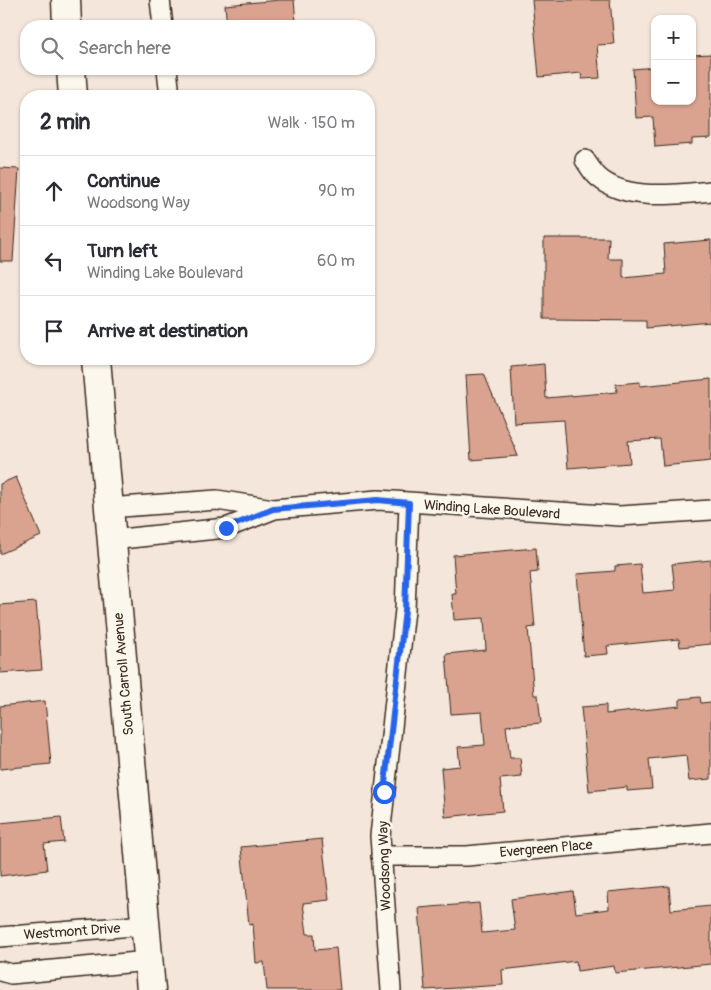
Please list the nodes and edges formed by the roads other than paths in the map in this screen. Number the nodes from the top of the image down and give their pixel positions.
1 (66, 0) edge
2 (160, 0) edge
3 (68, 20) edge
4 (162, 20) edge
5 (71, 75) edge
6 (168, 75) edge
7 (72, 90) edge
8 (169, 90) edge
9 (585, 160) dead end
10 (711, 191) edge
11 (96, 365) edge
12 (409, 503) junction
13 (108, 508) junction
14 (273, 509) junction
15 (711, 510) edge
16 (111, 540) junction
17 (711, 833) edge
18 (382, 856) junction
19 (145, 925) junction
20 (0, 937) edge
21 (148, 961) junction
22 (0, 971) edge
23 (152, 990) edge
24 (392, 990) edge

1 - 3 main road
2 - 4 street
5 - 7 main road
6 - 8 street
9 - 10 street
11 - 13 main road, South Carroll Avenue
12 - 14 street, Winding Lake Boulevard
12 - 15 street, Winding Lake Boulevard
12 - 18 street, Woodsong Way
13 - 14 street, Winding Lake Boulevard
13 - 16 main road, South Carroll Avenue
14 - 16 street, Winding Lake Boulevard
16 - 19 main road, South Carroll Avenue
17 - 18 street, Evergreen Place
18 - 24 street, Woodsong Way
19 - 20 street, Westmont Drive
19 - 21 main road, South Carroll Avenue
21 - 22 street
21 - 23 main road, South Carroll Avenue

